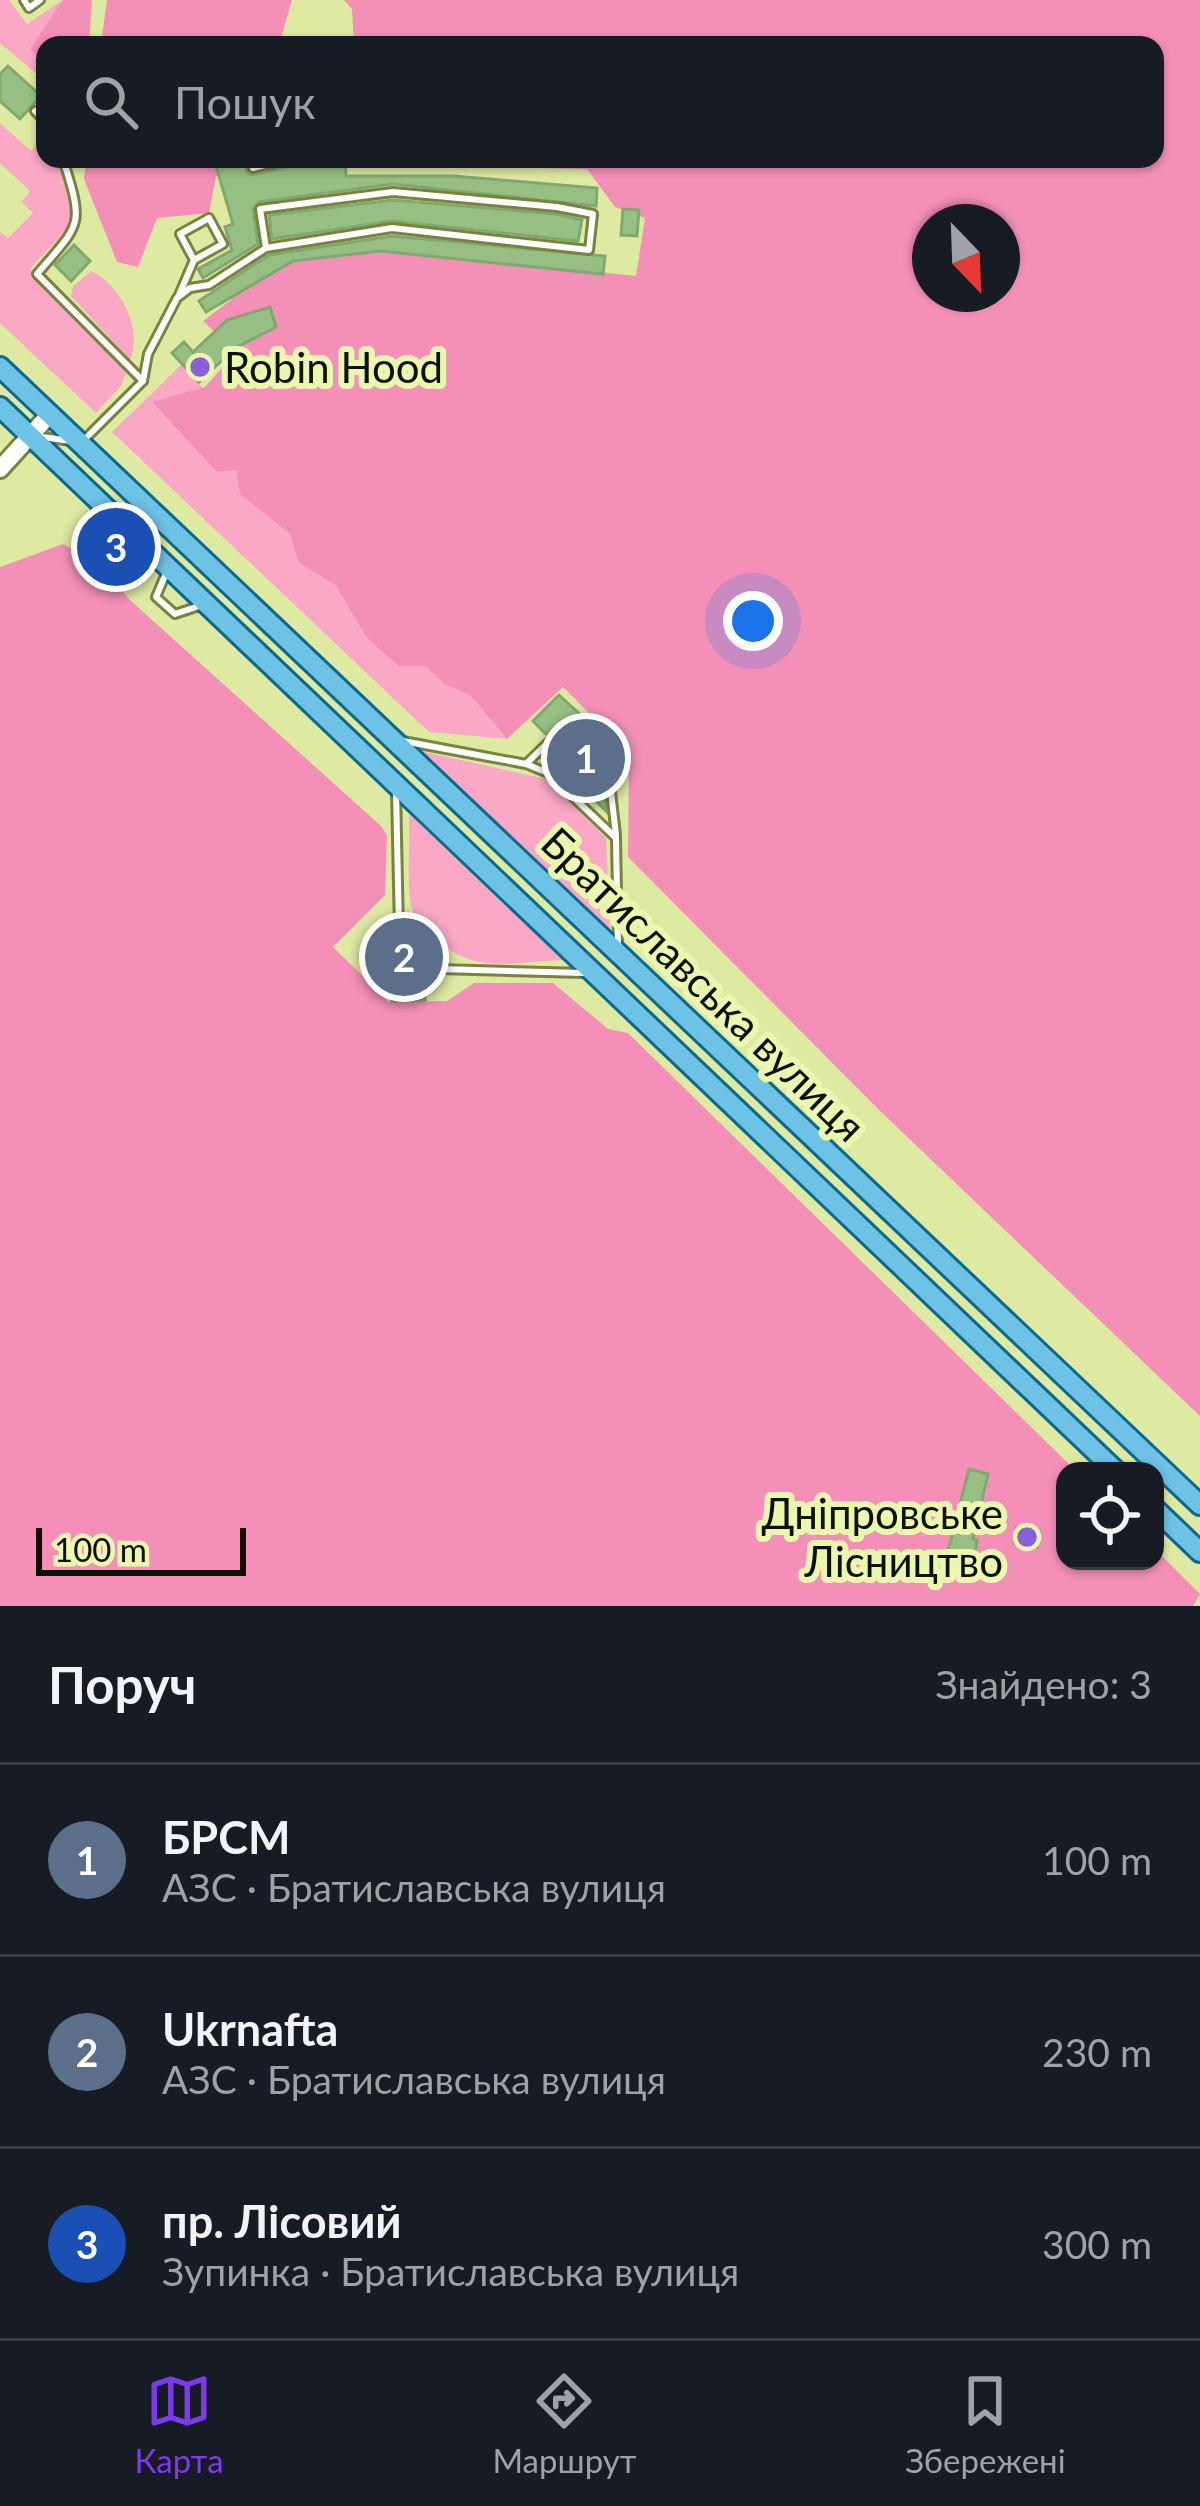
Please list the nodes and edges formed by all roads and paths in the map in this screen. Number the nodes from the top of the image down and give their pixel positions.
1 (24, 0) edge
2 (40, 0) edge
3 (66, 168) edge
4 (266, 248) junction
5 (194, 260) junction
6 (177, 298) junction
7 (0, 368) edge
8 (143, 381) junction
9 (0, 407) edge
10 (50, 414) junction
11 (30, 436) junction
12 (81, 443) junction
13 (0, 470) edge
14 (168, 567) junction
15 (206, 604) junction
16 (396, 739) junction
17 (526, 764) junction
18 (396, 786) junction
19 (616, 838) junction
20 (618, 951) junction
21 (593, 974) junction
22 (1106, 1462) edge
23 (1200, 1505) edge
24 (1164, 1518) edge
25 (1200, 1552) edge

1 - 2 lane
3 - 8 lane
4 - 4 lane
4 - 6 lane
5 - 5 lane
5 - 6 lane
6 - 8 lane
7 - 10 main road, Братиславська вулиця
8 - 12 lane
9 - 11 main road, Братиславська вулиця
10 - 11 street
10 - 12 main road, Братиславська вулиця
11 - 12 lane
11 - 13 street
11 - 14 main road, Братиславська вулиця
12 - 16 main road, Братиславська вулиця
14 - 15 main road, Братиславська вулиця
14 - 15 lane
15 - 18 main road, Братиславська вулиця
16 - 17 lane
16 - 20 main road, Братиславська вулиця
17 - 19 lane
17 - 19 lane
18 - 21 main road, Братиславська вулиця
18 - 21 lane
19 - 20 lane
20 - 23 main road, Братиславська вулиця
21 - 22 main road, Братиславська вулиця
24 - 25 main road

